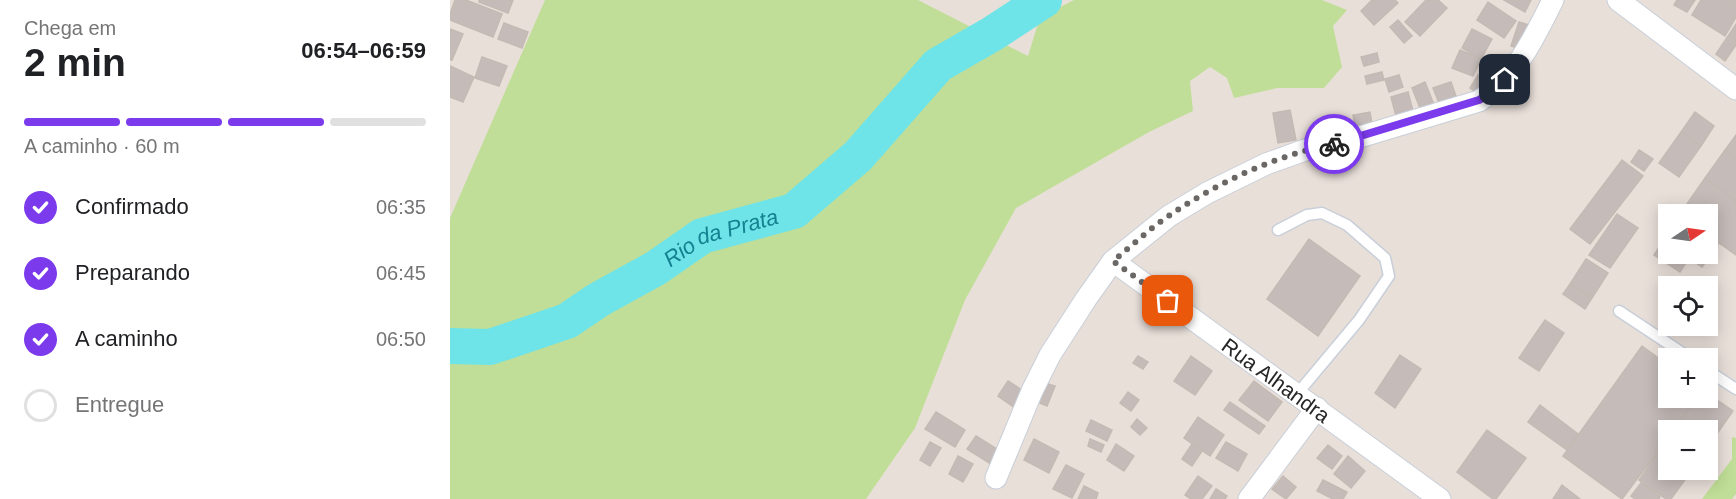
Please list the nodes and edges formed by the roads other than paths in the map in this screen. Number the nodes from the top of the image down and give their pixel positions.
1 (1553, 0) edge
2 (1618, 0) edge
3 (1736, 89) edge
4 (1278, 230) dead end
5 (1113, 261) junction
6 (1619, 311) dead end
7 (1675, 348) edge
8 (1718, 377) edge
9 (1736, 389) edge
10 (1297, 394) junction
11 (1317, 408) junction
12 (996, 478) dead end
13 (1249, 499) edge
14 (1440, 499) edge

1 - 5 street
2 - 3 street
4 - 10 lane
5 - 10 street, Rua Alhandra
5 - 12 street
6 - 7 lane
8 - 9 lane
10 - 11 street, Rua Alhandra
11 - 13 street
11 - 14 street, Rua Alhandra

